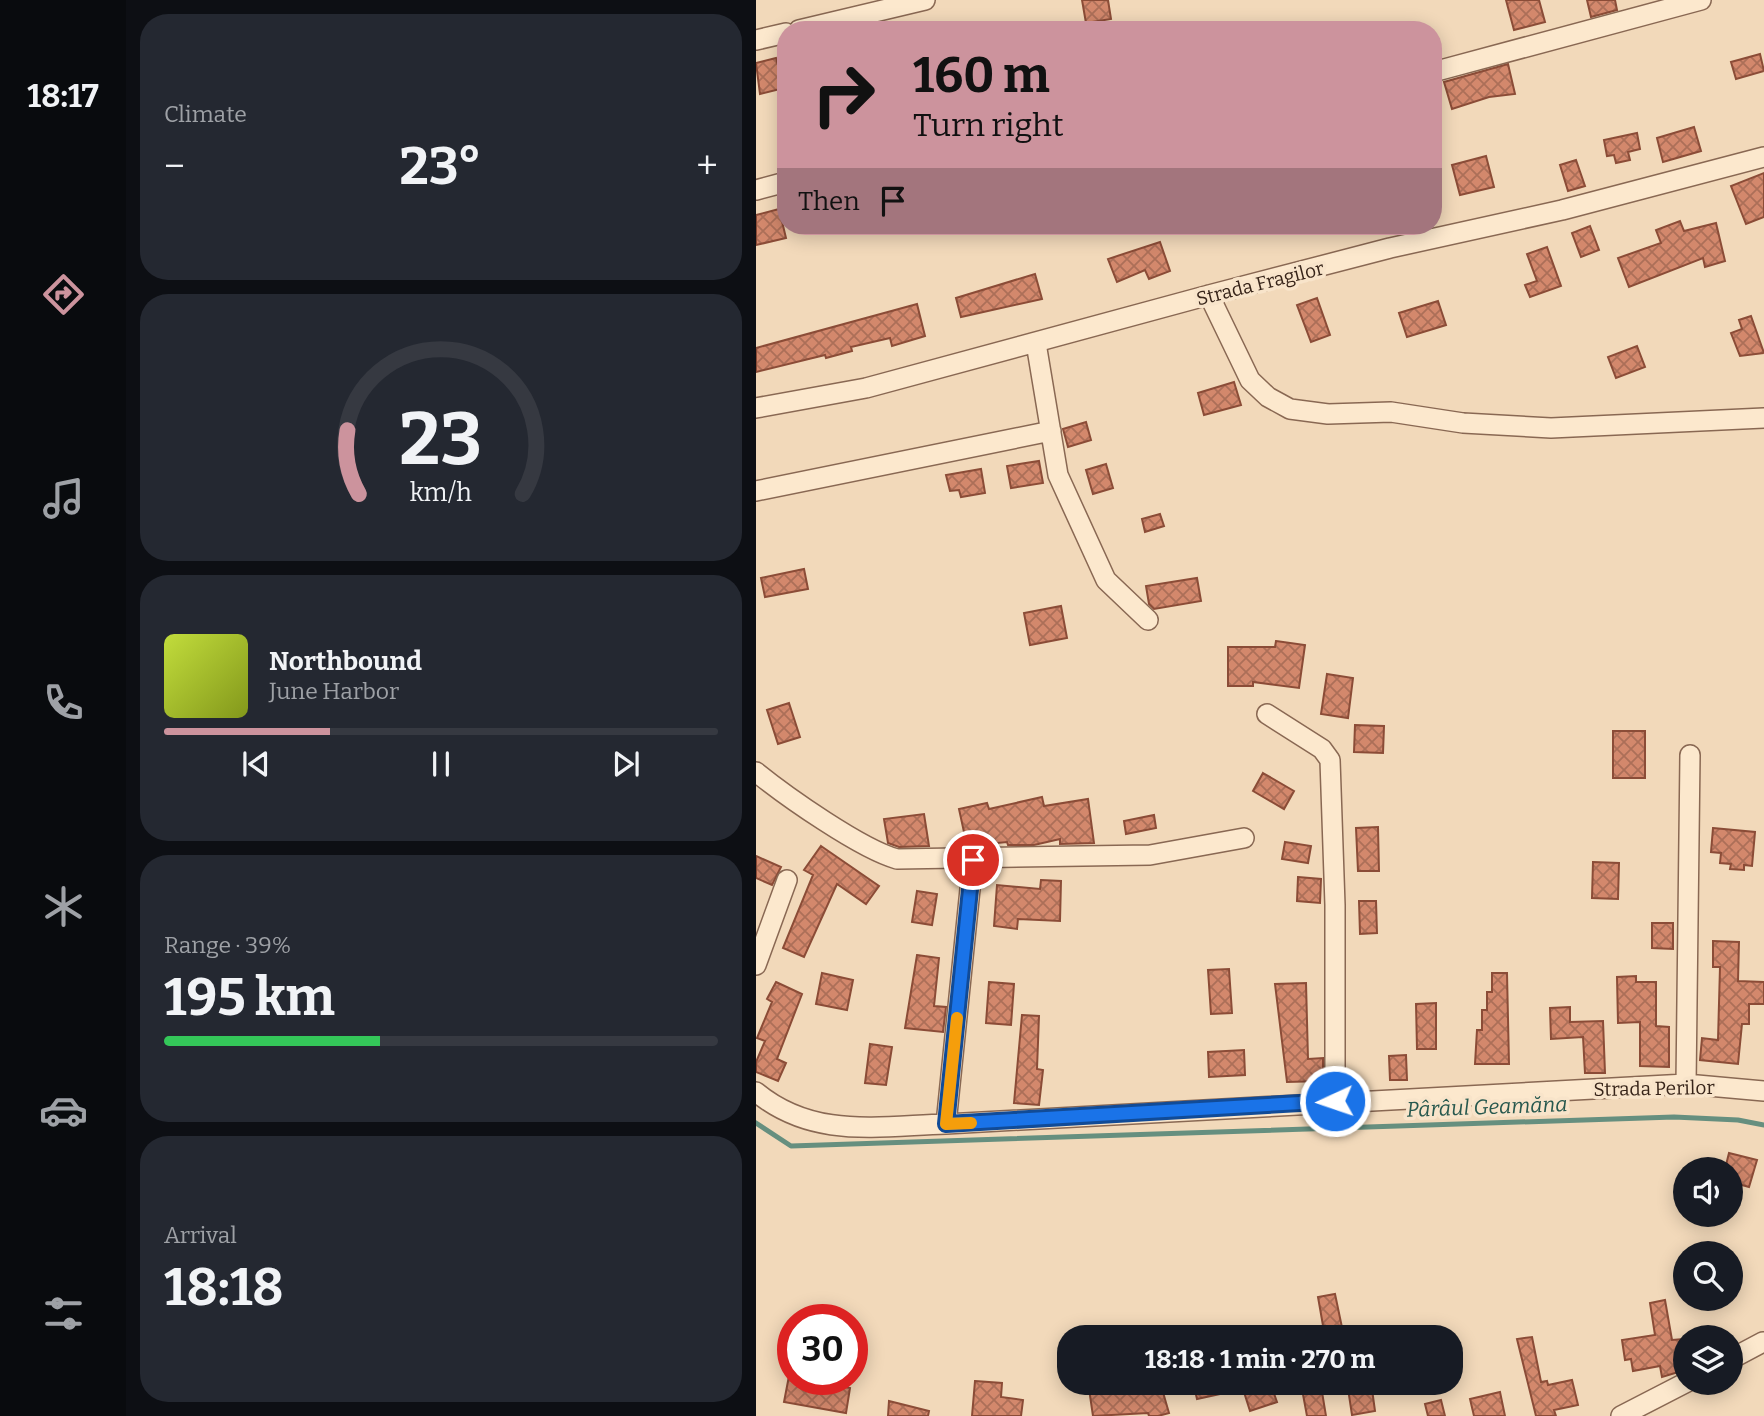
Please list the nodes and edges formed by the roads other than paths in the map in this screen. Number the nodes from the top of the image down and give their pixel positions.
1 (925, 0) edge
2 (1701, 0) edge
3 (837, 21) edge
4 (777, 35) edge
5 (756, 40) edge
6 (1442, 70) edge
7 (1764, 157) edge
8 (777, 184) edge
9 (756, 190) edge
10 (1209, 295) junction
11 (1036, 343) junction
12 (756, 408) edge
13 (1764, 418) edge
14 (1051, 431) junction
15 (756, 491) edge
16 (1148, 620) dead end
17 (1267, 714) dead end
18 (1690, 755) dead end
19 (756, 772) edge
20 (1244, 838) dead end
21 (973, 860) junction
22 (787, 880) dead end
23 (756, 965) edge
24 (1686, 1084) junction
25 (1764, 1091) edge
26 (756, 1092) edge
27 (1335, 1101) junction
28 (946, 1124) junction
29 (1763, 1342) edge
30 (1743, 1353) edge
31 (1673, 1389) edge
32 (1621, 1416) edge

1 - 3 street
2 - 6 street
4 - 5 street
7 - 10 street, Strada Fragilor
8 - 9 street
10 - 11 street, Strada Fragilor
10 - 13 street
11 - 12 street, Strada Fragilor
11 - 14 street
14 - 15 street
14 - 16 street
17 - 27 street
18 - 24 street
19 - 21 street
20 - 21 street
21 - 28 street
22 - 23 street
24 - 25 street, Strada Perilor
24 - 27 street, Strada Perilor
26 - 28 street, Strada Perilor
27 - 28 street, Strada Perilor
29 - 30 street
31 - 32 street

